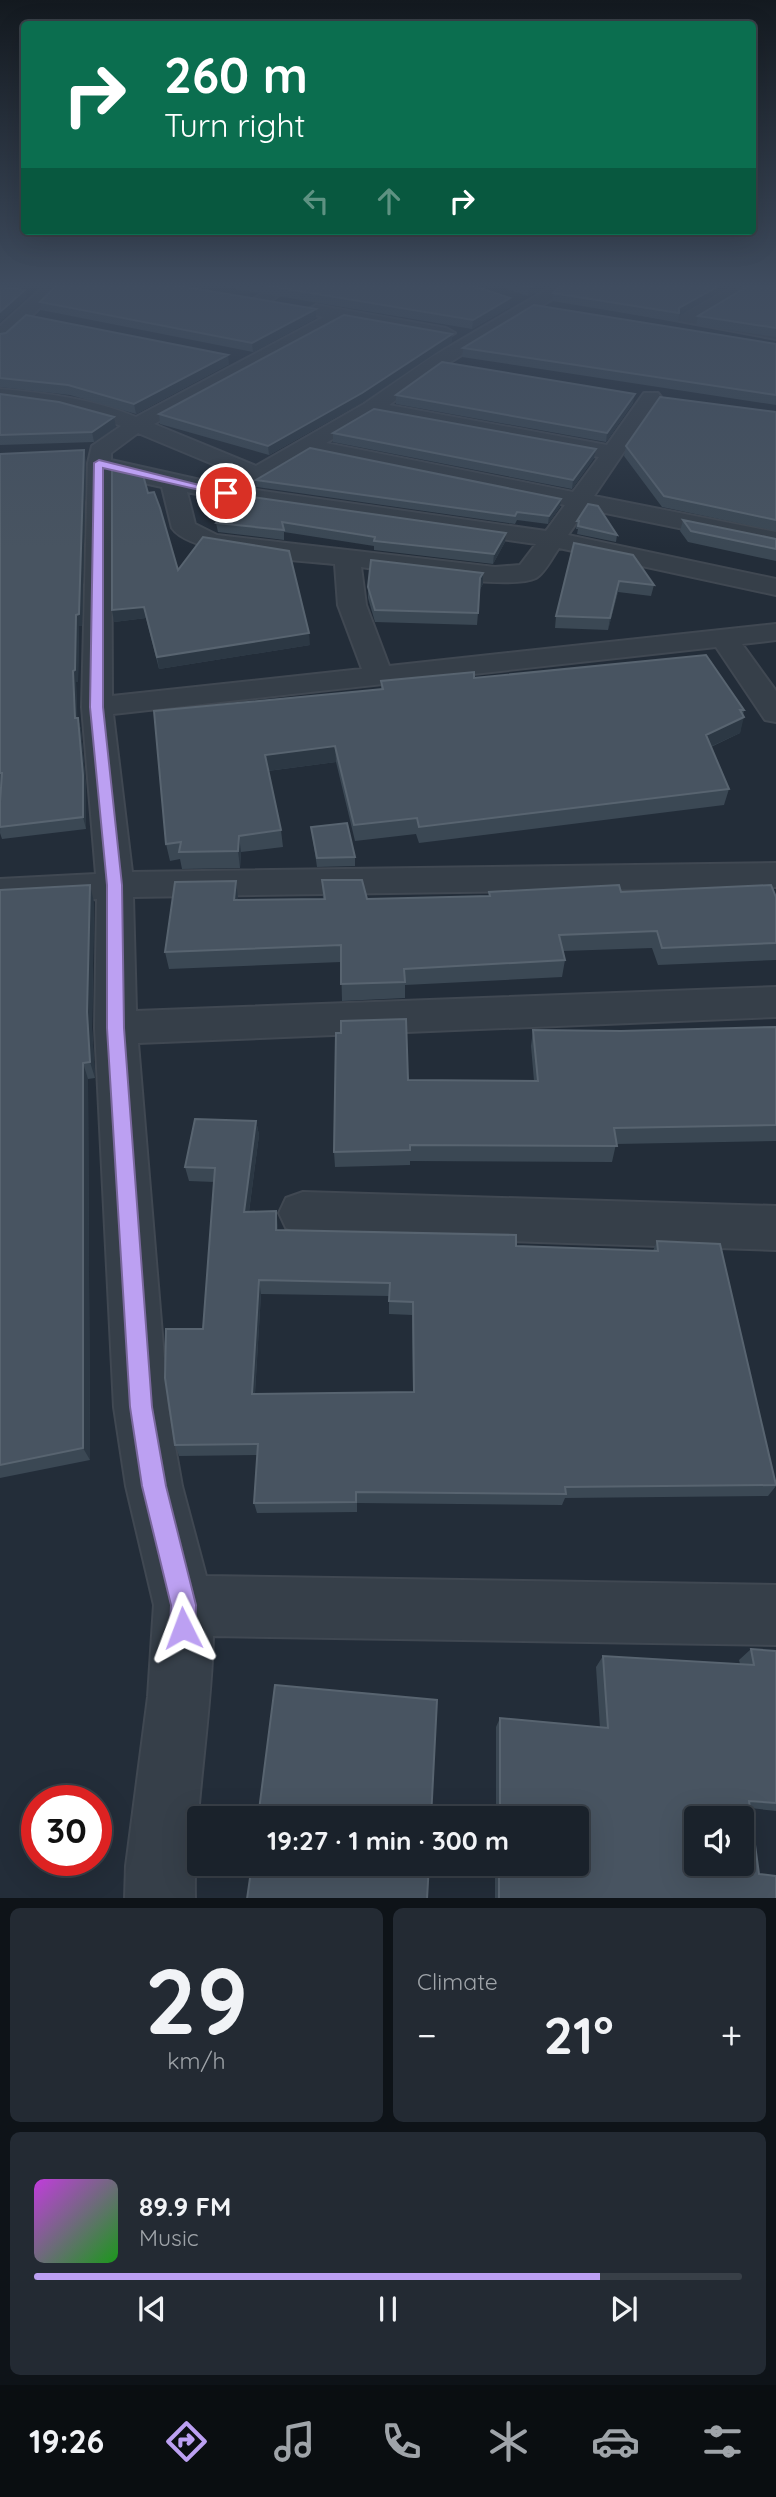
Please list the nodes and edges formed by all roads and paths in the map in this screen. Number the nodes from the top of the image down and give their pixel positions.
1 (236, 372) edge
2 (423, 372) edge
3 (624, 393) edge
4 (0, 395) edge
5 (651, 397) junction
6 (676, 401) edge
7 (371, 408) junction
8 (134, 426) junction
9 (306, 446) junction
10 (611, 452) junction
11 (91, 456) junction
12 (258, 475) junction
13 (173, 482) junction
14 (226, 493) junction
15 (579, 500) junction
16 (553, 539) junction
17 (776, 540) edge
18 (348, 559) junction
19 (776, 587) edge
20 (776, 632) edge
21 (723, 637) junction
22 (379, 675) junction
23 (97, 707) junction
24 (776, 713) edge
25 (776, 875) edge
26 (115, 885) junction
27 (0, 892) edge
28 (776, 1002) edge
29 (116, 1028) junction
30 (303, 1213) dead end
31 (776, 1228) edge
32 (184, 1605) junction
33 (776, 1615) edge
34 (160, 1898) edge

1 - 8 street
2 - 7 street
3 - 5 street
4 - 8 street
5 - 6 street
5 - 10 street
7 - 9 street
7 - 10 street
8 - 11 street
8 - 12 street
9 - 12 street
9 - 15 street
10 - 15 street
11 - 13 street
11 - 23 street
12 - 14 street
13 - 14 street
13 - 18 street
14 - 16 street
15 - 16 street
15 - 17 street
16 - 18 street
16 - 19 street
18 - 22 street
20 - 21 street
21 - 22 street
21 - 24 street
22 - 23 street
23 - 26 street
25 - 26 street
26 - 27 street
26 - 29 street
28 - 29 street
29 - 32 street
30 - 31 street
32 - 33 street
32 - 34 street

